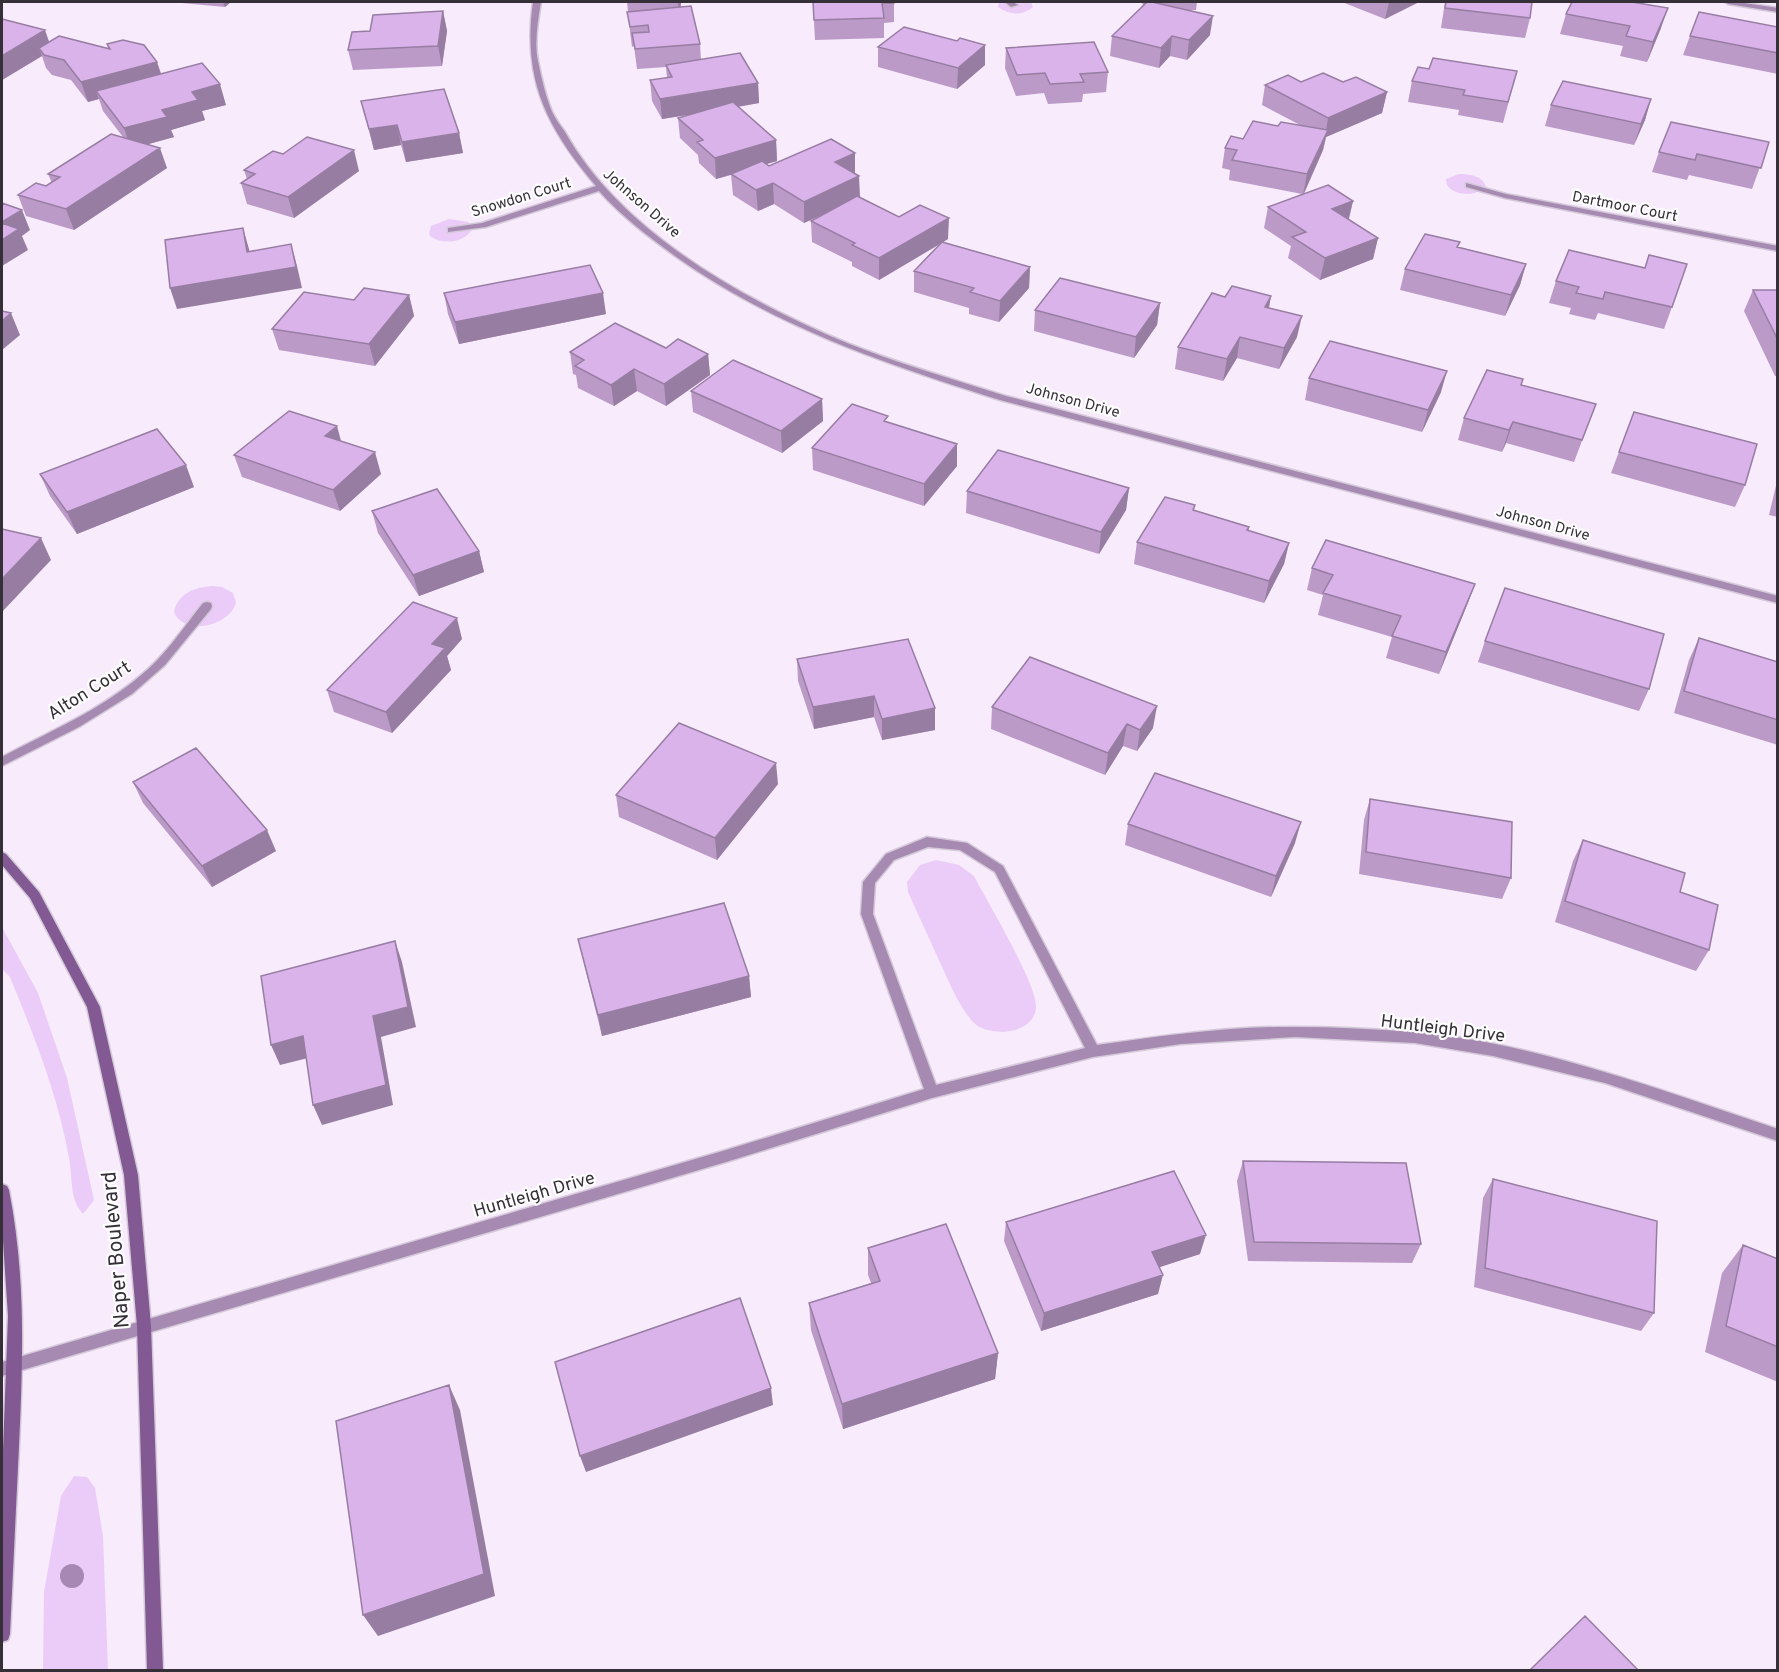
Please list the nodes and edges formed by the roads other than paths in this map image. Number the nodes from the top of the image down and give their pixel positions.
1 (537, 2) edge
2 (1728, 2) edge
3 (1778, 10) edge
4 (1469, 185) dead end
5 (599, 188) junction
6 (451, 230) dead end
7 (1778, 249) edge
8 (1778, 600) edge
9 (207, 606) dead end
10 (2, 762) edge
11 (2, 856) edge
12 (1094, 1052) junction
13 (932, 1092) junction
14 (1778, 1135) edge
15 (2, 1190) edge
16 (144, 1326) junction
17 (9, 1367) edge
18 (2, 1634) edge
19 (155, 1671) edge

1 - 5 street, Johnson Drive
2 - 3 street
4 - 7 street, Dartmoor Court
5 - 6 street, Snowdon Court
5 - 8 street, Johnson Drive
9 - 10 street, Alton Court
11 - 16 main road, Naper Boulevard
12 - 13 street, Huntleigh Drive
12 - 13 street
12 - 14 street, Huntleigh Drive
13 - 16 street, Huntleigh Drive
15 - 17 main road
16 - 17 street, Huntleigh Drive
16 - 19 main road, Naper Boulevard
17 - 18 main road

